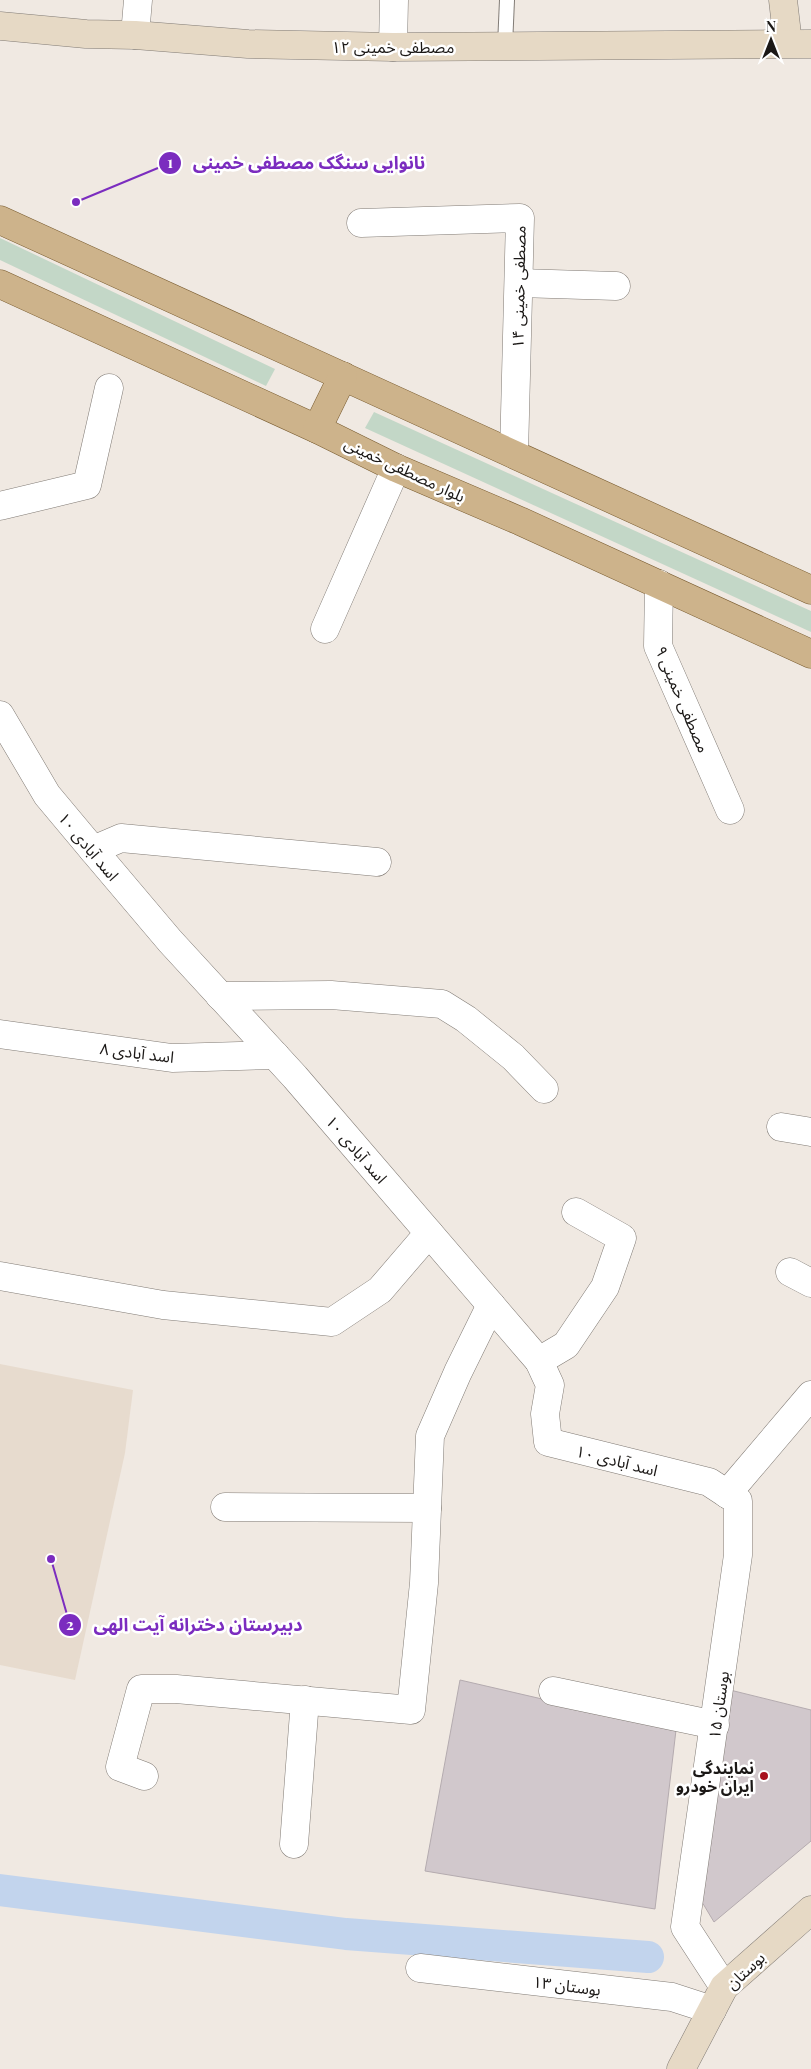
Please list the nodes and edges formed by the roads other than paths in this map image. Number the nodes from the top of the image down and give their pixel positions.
1 (138, 0) edge
2 (394, 0) edge
3 (507, 0) edge
4 (783, 0) edge
5 (0, 26) edge
6 (135, 35) junction
7 (799, 44) edge
8 (505, 46) junction
9 (393, 47) junction
10 (0, 220) edge
11 (361, 223) dead end
12 (0, 284) edge
13 (519, 284) junction
14 (616, 286) dead end
15 (343, 376) junction
16 (109, 388) dead end
17 (317, 428) junction
18 (514, 454) junction
19 (396, 468) junction
20 (0, 506) edge
21 (659, 584) junction
22 (811, 590) edge
23 (325, 629) dead end
24 (811, 654) edge
25 (0, 715) edge
26 (11, 753) edge
27 (730, 810) dead end
28 (93, 850) junction
29 (377, 862) dead end
30 (220, 996) junction
31 (0, 1034) edge
32 (275, 1055) junction
33 (544, 1089) dead end
34 (781, 1127) dead end
35 (811, 1132) edge
36 (576, 1212) dead end
37 (429, 1233) junction
38 (0, 1276) edge
39 (491, 1305) junction
40 (539, 1361) junction
41 (811, 1395) edge
42 (732, 1498) junction
43 (225, 1506) dead end
44 (427, 1508) junction
45 (553, 1691) dead end
46 (305, 1700) junction
47 (715, 1725) junction
48 (144, 1776) dead end
49 (294, 1844) dead end
50 (811, 1910) edge
51 (420, 1968) dead end
52 (718, 1998) junction
53 (682, 2069) edge

1 - 6 street
2 - 9 street
3 - 8 lane
4 - 7 street
5 - 6 street, مصطفی خمینی ۱۲
6 - 9 street, مصطفی خمینی ۱۲
7 - 8 street, مصطفی خمینی ۱۲
8 - 9 street, مصطفی خمینی ۱۲
10 - 15 main road
11 - 13 street, مصطفی خمینی ۱۴
12 - 17 main road, بلوار مصطفی خمینی
13 - 14 street
13 - 18 street, مصطفی خمینی ۱۴
15 - 17 main road
15 - 18 main road
16 - 20 street
17 - 19 main road, بلوار مصطفی خمینی
18 - 22 main road
19 - 21 main road, بلوار مصطفی خمینی
19 - 23 street
21 - 24 main road, بلوار مصطفی خمینی
21 - 27 street, مصطفی خمینی ۹
25 - 26 street, اسد آبادی ۱۰
26 - 28 street, اسد آبادی ۱۰
28 - 29 street
28 - 30 street, اسد آبادی ۱۰
30 - 32 street, اسد آبادی ۱۰
30 - 33 street
31 - 32 street, اسد آبادی ۸
32 - 37 street, اسد آبادی ۱۰
34 - 35 street
36 - 40 street
37 - 38 street
37 - 39 street, اسد آبادی ۱۰
39 - 40 street, اسد آبادی ۱۰
39 - 44 street
40 - 42 street, اسد آبادی ۱۰
41 - 42 street
42 - 47 street, بوستان ۱۵
43 - 44 street
44 - 46 street
45 - 47 street
46 - 48 street
46 - 49 street
47 - 52 street, بوستان ۱۵
50 - 52 street, بوستان
51 - 52 street, بوستان ۱۳
52 - 53 street, بوستان

